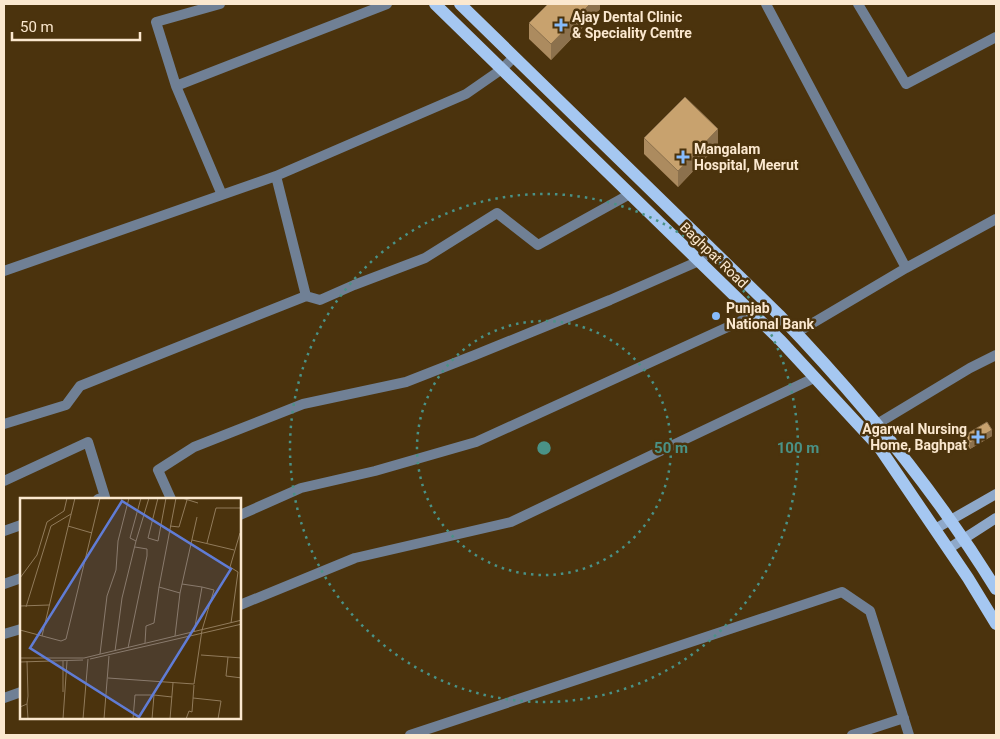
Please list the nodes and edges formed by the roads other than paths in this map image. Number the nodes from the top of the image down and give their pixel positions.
1 (220, 4) edge
2 (386, 4) edge
3 (435, 4) edge
4 (460, 4) edge
5 (766, 4) edge
6 (858, 4) edge
7 (996, 37) edge
8 (514, 57) junction
9 (502, 69) junction
10 (176, 86) junction
11 (276, 176) junction
12 (222, 194) junction
13 (630, 194) junction
14 (996, 220) edge
15 (712, 250) junction
16 (699, 262) junction
17 (906, 268) junction
18 (4, 271) edge
19 (306, 296) junction
20 (754, 315) junction
21 (796, 333) junction
22 (996, 355) edge
23 (814, 378) junction
24 (4, 424) edge
25 (877, 424) junction
26 (4, 481) edge
27 (996, 494) edge
28 (102, 498) edge
29 (171, 498) edge
30 (241, 515) edge
31 (996, 518) edge
32 (951, 520) junction
33 (20, 525) edge
34 (935, 529) junction
35 (4, 531) edge
36 (965, 538) junction
37 (948, 549) junction
38 (20, 578) edge
39 (4, 584) edge
40 (996, 589) edge
41 (241, 606) edge
42 (995, 619) edge
43 (20, 629) edge
44 (4, 634) edge
45 (20, 692) edge
46 (4, 698) edge
47 (904, 718) junction
48 (410, 735) edge
49 (852, 735) edge
50 (909, 735) edge

1 - 10 street
2 - 10 street
3 - 9 main road, Baghpat Road
4 - 8 main road
5 - 17 street
6 - 7 street
8 - 9 street
8 - 15 main road
9 - 11 street
9 - 13 main road, Baghpat Road
10 - 12 street
11 - 12 street
11 - 19 street
12 - 18 street
13 - 16 main road, Baghpat Road
13 - 19 street
14 - 17 street
15 - 16 street
15 - 21 main road
16 - 20 main road, Baghpat Road
16 - 29 street
17 - 21 street
19 - 24 street
20 - 23 main road, Baghpat Road
20 - 30 street
21 - 25 main road
22 - 25 street
23 - 34 main road, Baghpat Road
23 - 41 street
25 - 32 main road
26 - 28 street
27 - 32 main road
31 - 36 main road
32 - 34 main road
32 - 36 main road
33 - 35 street
34 - 37 main road, Baghpat Road
36 - 37 main road
36 - 40 main road
37 - 42 main road, Baghpat Road
38 - 39 street
43 - 44 street
45 - 46 street
47 - 48 street
47 - 49 street
47 - 50 street

